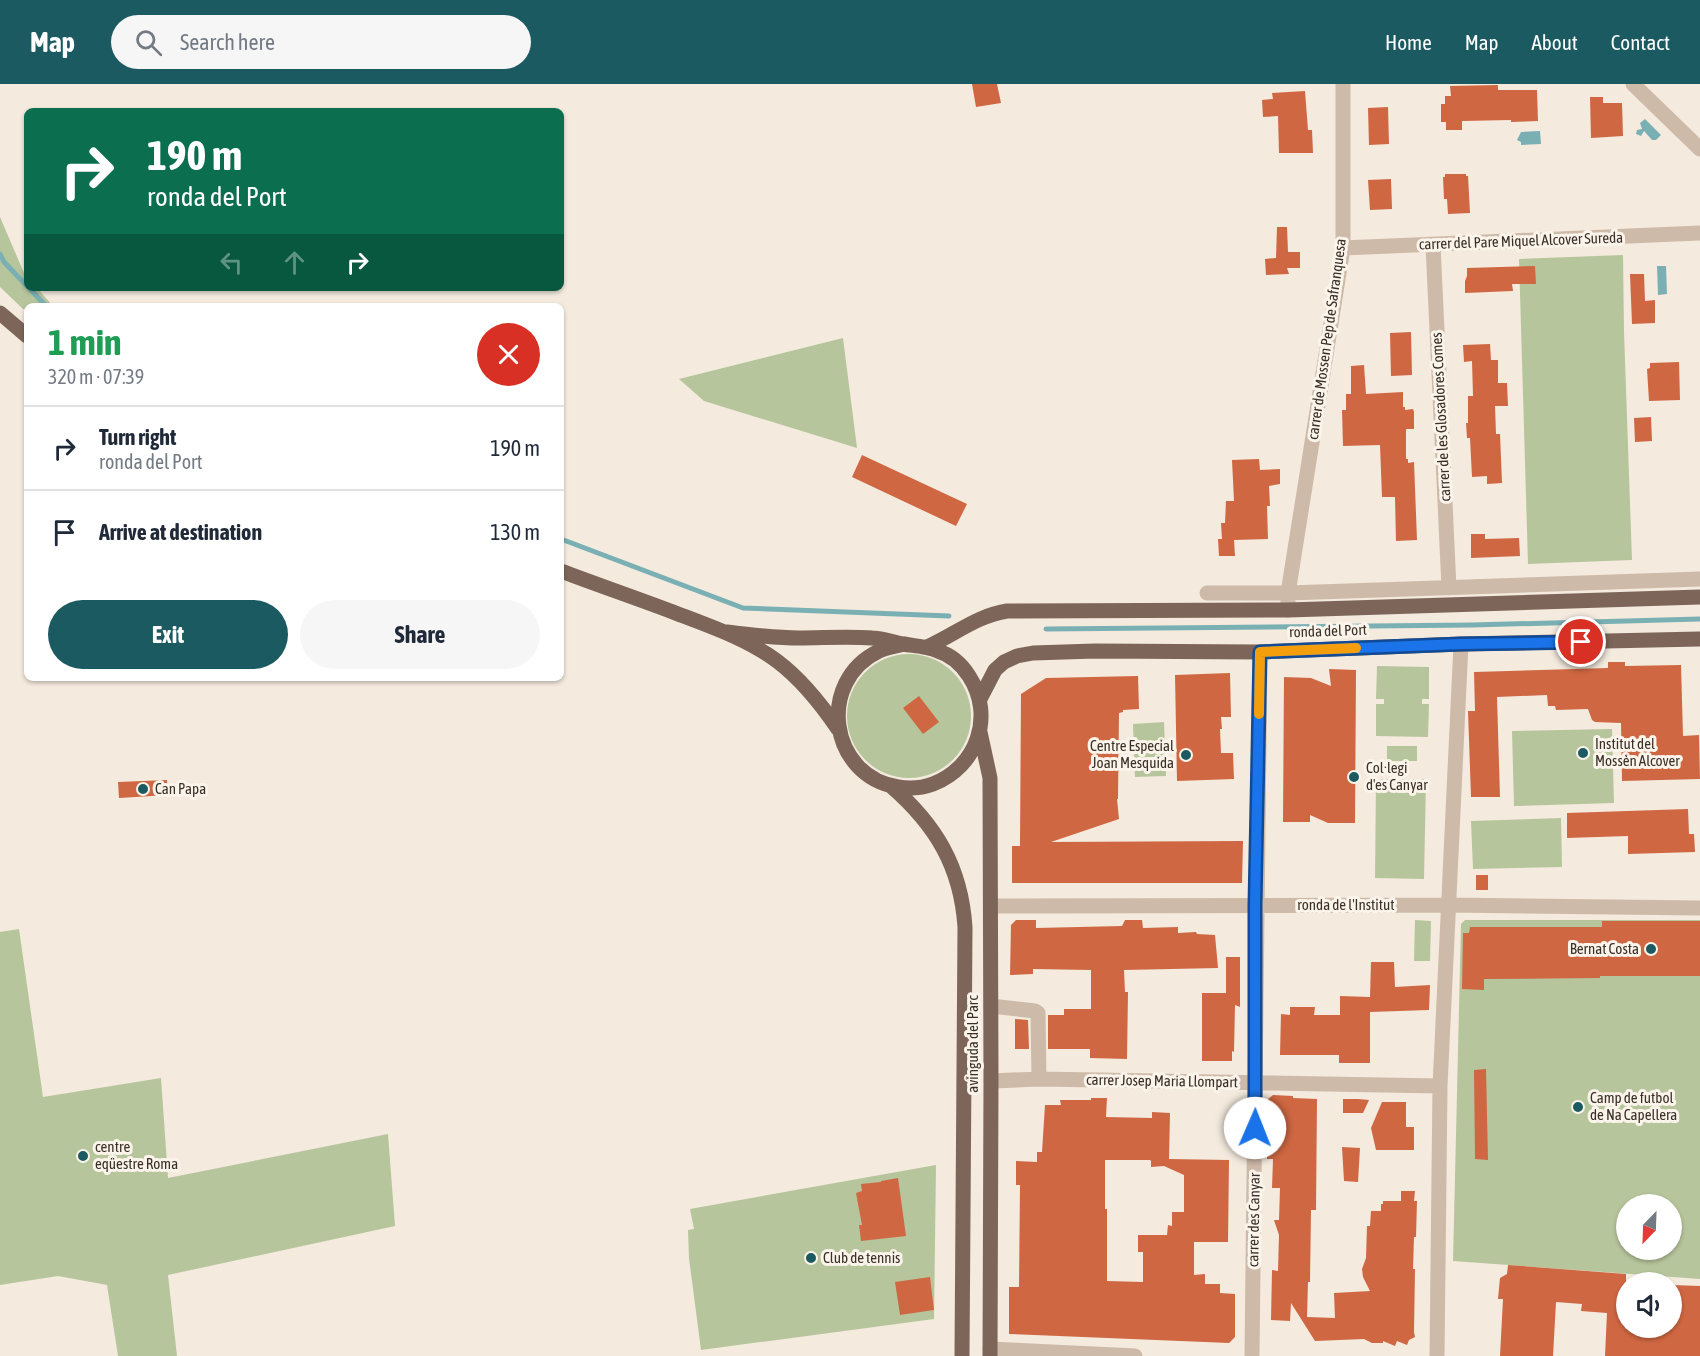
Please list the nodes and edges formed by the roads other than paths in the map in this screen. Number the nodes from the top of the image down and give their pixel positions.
1 (1343, 84) edge
2 (1633, 84) edge
3 (1700, 149) edge
4 (1700, 233) edge
5 (1433, 245) junction
6 (1343, 248) junction
7 (0, 313) edge
8 (24, 333) edge
9 (564, 572) edge
10 (1700, 579) edge
11 (1449, 588) junction
12 (1208, 593) dead end
13 (1288, 593) junction
14 (1700, 597) edge
15 (1288, 610) junction
16 (727, 632) junction
17 (1700, 639) edge
18 (905, 644) junction
19 (1461, 644) junction
20 (927, 647) junction
21 (1260, 652) junction
22 (980, 699) junction
23 (839, 732) junction
24 (980, 732) junction
25 (891, 786) junction
26 (1255, 905) junction
27 (1449, 905) junction
28 (991, 906) junction
29 (1700, 908) edge
30 (991, 1006) junction
31 (1039, 1078) junction
32 (991, 1081) junction
33 (1256, 1082) junction
34 (1440, 1086) junction
35 (990, 1352) edge
36 (962, 1356) edge
37 (1135, 1356) edge
38 (1252, 1356) edge
39 (1437, 1356) edge

1 - 6 street, carrer de Mossen Pep de Safranquesa
2 - 3 street
4 - 5 street, carrer del Pare Miquel Alcover Sureda
5 - 6 street, carrer del Pare Miquel Alcover Sureda
5 - 11 street, carrer de les Glosadores Comes
6 - 13 street, carrer de Mossen Pep de Safranquesa
7 - 8 main road
9 - 16 main road
10 - 11 street
11 - 13 street
12 - 13 street
13 - 15 street, ronda del Port
14 - 15 main road, ronda del Port
15 - 20 main road, ronda del Port
16 - 18 main road
16 - 23 main road
17 - 19 main road, ronda del Port
18 - 20 main road
18 - 23 main road
19 - 21 main road, ronda del Port
19 - 27 street
20 - 22 main road
21 - 22 main road, ronda del Port
21 - 26 street, carrer des Canyar
22 - 24 main road
23 - 25 main road
24 - 25 main road
24 - 28 main road, avinguda del Parc
25 - 36 main road, avinguda del Parc
26 - 27 street, ronda de l'Institut
26 - 28 street, ronda de l'Institut
26 - 33 street, carrer des Canyar
27 - 29 street, ronda de l'Institut
27 - 34 street
28 - 30 main road, avinguda del Parc
30 - 31 street
30 - 32 main road, avinguda del Parc
31 - 32 street, carrer Josep Maria Llompart
31 - 33 street, carrer Josep Maria Llompart
32 - 35 main road, avinguda del Parc
33 - 34 street, carrer Josep Maria Llompart
33 - 38 street, carrer des Canyar
34 - 39 street
35 - 37 street

